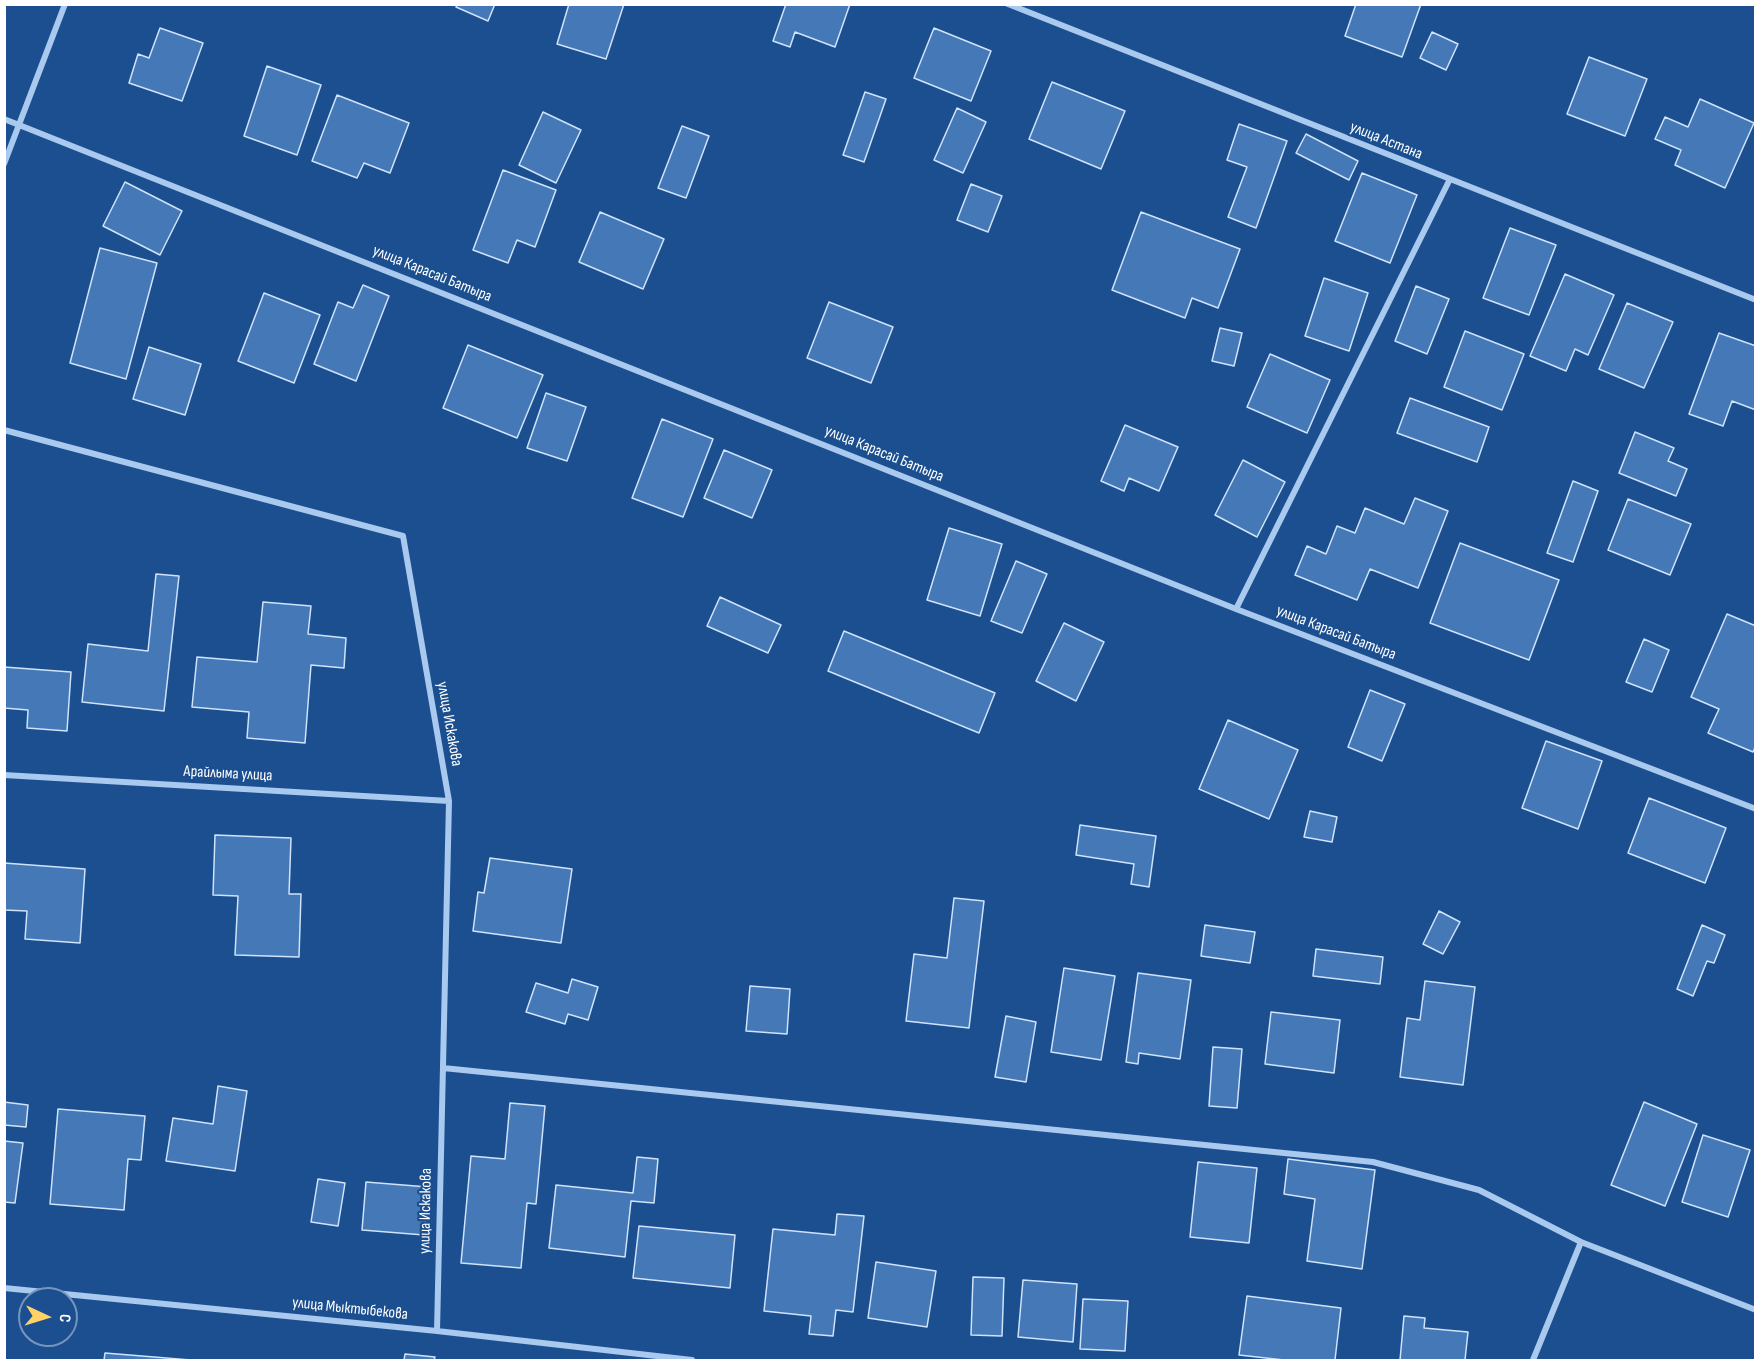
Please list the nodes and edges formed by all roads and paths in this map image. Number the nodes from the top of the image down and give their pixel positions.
1 (64, 4) edge
2 (1008, 4) edge
3 (4, 119) edge
4 (20, 125) junction
5 (4, 164) edge
6 (1449, 180) junction
7 (1755, 300) edge
8 (4, 430) edge
9 (1236, 609) junction
10 (4, 775) edge
11 (449, 801) junction
12 (1755, 809) edge
13 (443, 1068) junction
14 (1581, 1242) junction
15 (4, 1288) edge
16 (1755, 1310) edge
17 (437, 1331) junction
18 (692, 1360) edge
19 (1533, 1360) edge

1 - 4 street
2 - 6 street, улица Астана
3 - 4 street, улица Карасай Батыра
4 - 5 street
4 - 9 street, улица Карасай Батыра
6 - 7 street, улица Астана
6 - 9 street
8 - 11 street, улица Искакова
9 - 12 street, улица Карасай Батыра
10 - 11 street, Арайлыма улица
11 - 13 street, улица Искакова
13 - 14 street
13 - 17 street, улица Искакова
14 - 16 street
14 - 19 street
15 - 17 street, улица Мыктыбекова
17 - 18 street, улица Мыктыбекова

